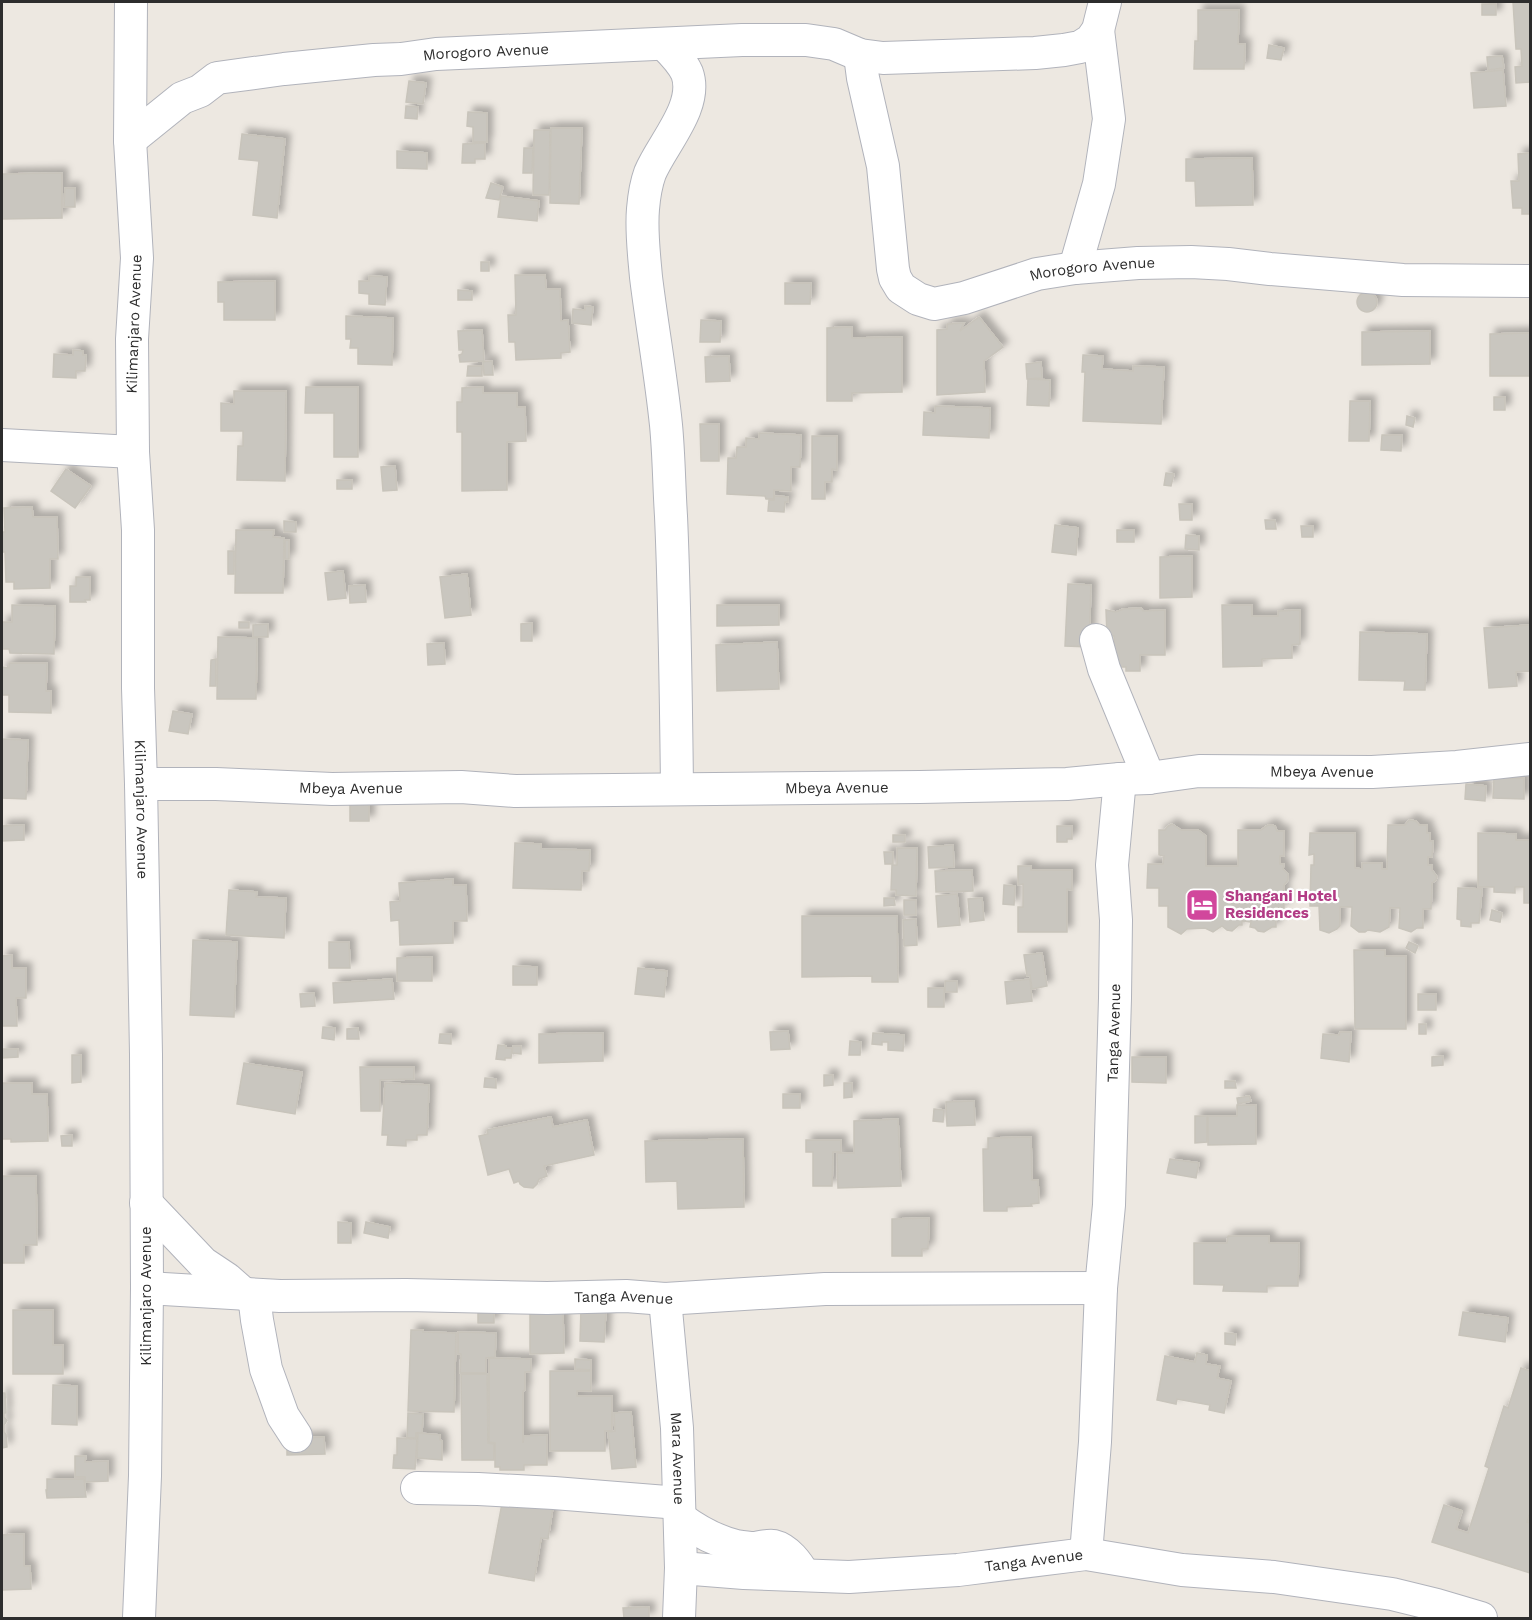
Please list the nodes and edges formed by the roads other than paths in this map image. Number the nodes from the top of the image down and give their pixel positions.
1 (131, 2) edge
2 (1101, 16) edge
3 (665, 45) junction
4 (860, 55) junction
5 (130, 140) junction
6 (1075, 268) junction
7 (1530, 281) edge
8 (2, 445) edge
9 (133, 452) junction
10 (1096, 640) dead end
11 (1530, 759) edge
12 (1135, 778) junction
13 (141, 784) junction
14 (677, 789) junction
15 (146, 1203) junction
16 (147, 1288) junction
17 (1101, 1288) junction
18 (249, 1294) junction
19 (665, 1299) junction
20 (296, 1436) dead end
21 (417, 1488) dead end
22 (680, 1510) junction
23 (1086, 1554) junction
24 (681, 1568) junction
25 (804, 1575) junction
26 (139, 1618) edge
27 (679, 1618) edge
28 (1481, 1618) edge

1 - 5 street, Kilimanjaro Avenue
2 - 4 street, Morogoro Avenue
2 - 6 street
3 - 4 street, Morogoro Avenue
3 - 5 street, Morogoro Avenue
3 - 14 street
4 - 6 street, Morogoro Avenue
5 - 9 street, Kilimanjaro Avenue
6 - 7 street, Morogoro Avenue
8 - 9 street
9 - 13 street, Kilimanjaro Avenue
10 - 12 street
11 - 12 street, Mbeya Avenue
12 - 14 street, Mbeya Avenue
12 - 17 street, Tanga Avenue
13 - 14 street, Mbeya Avenue
13 - 15 street, Kilimanjaro Avenue
15 - 16 street, Kilimanjaro Avenue
15 - 18 street
16 - 18 street, Tanga Avenue
16 - 26 street, Kilimanjaro Avenue
17 - 19 street, Tanga Avenue
17 - 23 street, Tanga Avenue
18 - 19 street, Tanga Avenue
18 - 20 street
19 - 22 street, Mara Avenue
21 - 22 street
22 - 24 street, Mara Avenue
22 - 25 street
23 - 25 street, Tanga Avenue
23 - 28 street
24 - 25 street, Tanga Avenue
24 - 27 street, Mara Avenue

